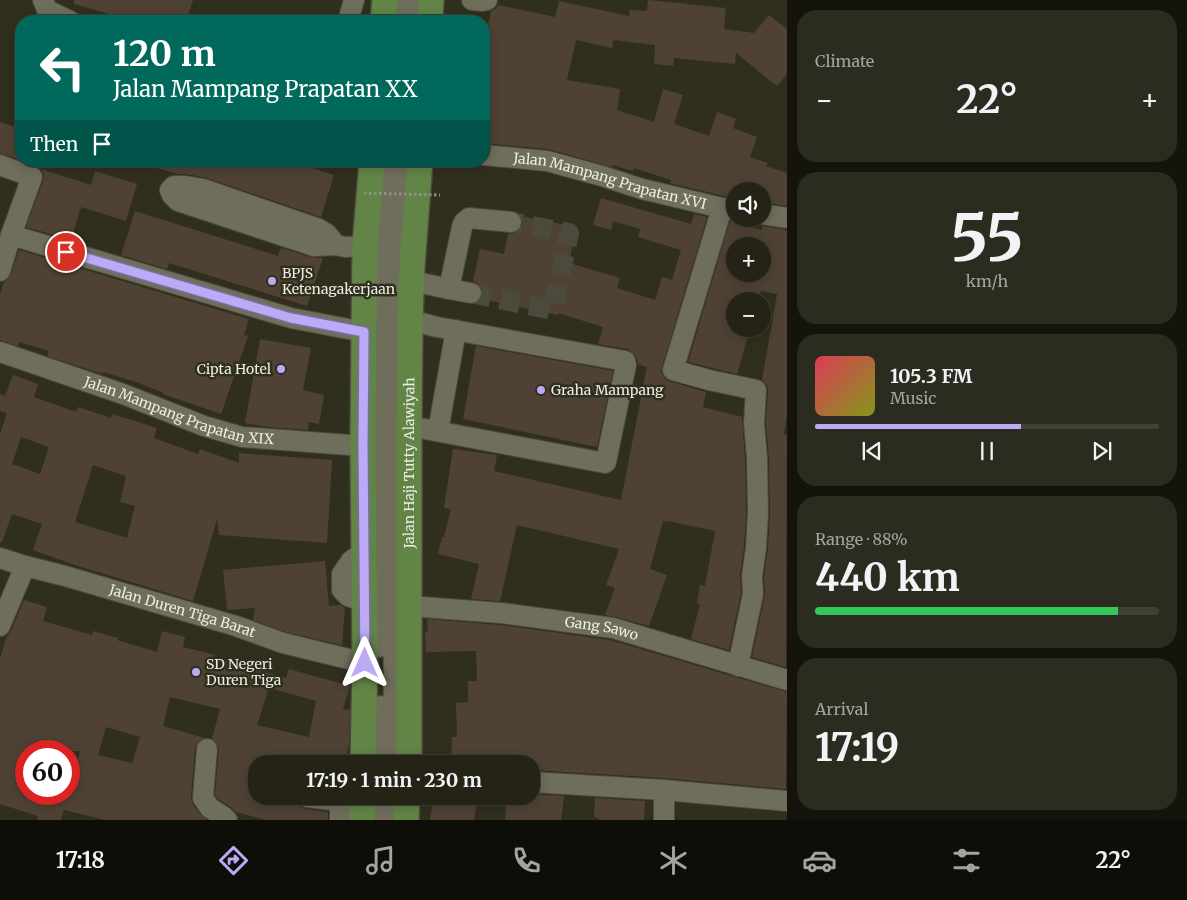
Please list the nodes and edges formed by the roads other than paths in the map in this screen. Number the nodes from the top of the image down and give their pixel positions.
1 (43, 0) edge
2 (354, 0) edge
3 (385, 0) edge
4 (401, 0) edge
5 (416, 0) edge
6 (431, 0) edge
7 (472, 0) edge
8 (487, 0) edge
9 (57, 15) edge
10 (350, 15) edge
11 (384, 15) edge
12 (399, 15) edge
13 (415, 15) edge
14 (430, 15) edge
15 (490, 156) edge
16 (0, 165) edge
17 (15, 167) edge
18 (18, 167) edge
19 (372, 167) edge
20 (388, 167) edge
21 (406, 167) edge
22 (420, 167) edge
23 (36, 169) edge
24 (726, 208) edge
25 (771, 215) edge
26 (726, 218) edge
27 (787, 218) edge
28 (511, 222) tunnel mouth
29 (11, 235) junction
30 (336, 245) junction
31 (365, 246) junction
32 (0, 271) edge
33 (412, 281) junction
34 (450, 289) junction
35 (471, 292) tunnel mouth
36 (410, 320) junction
37 (456, 330) junction
38 (364, 332) junction
39 (0, 352) edge
40 (409, 426) junction
41 (438, 431) junction
42 (363, 446) junction
43 (0, 558) edge
44 (25, 566) junction
45 (409, 606) junction
46 (0, 626) edge
47 (365, 663) junction
48 (738, 666) junction
49 (787, 680) edge
50 (207, 750) dead end
51 (364, 755) edge
52 (379, 755) edge
53 (409, 755) edge
54 (409, 755) edge
55 (540, 783) edge
56 (664, 790) junction
57 (787, 800) edge
58 (352, 805) edge
59 (378, 805) edge
60 (393, 805) edge
61 (407, 805) edge
62 (227, 820) edge
63 (362, 820) edge
64 (377, 820) edge
65 (393, 820) edge
66 (406, 820) edge
67 (664, 820) edge

1 - 9 street
2 - 10 street
3 - 11 main road
4 - 12 street
5 - 13 street
6 - 14 main road
7 - 8 street
15 - 24 street, Jalan Mampang Prapatan XVI
16 - 17 street
18 - 23 street
19 - 31 main road
20 - 52 street
21 - 53 street
22 - 33 main road, Jalan Haji Tutty Alawiyah
23 - 29 street
25 - 27 street
26 - 48 street
28 - 34 street
29 - 32 street
29 - 38 street
30 - 30 street
30 - 31 street
31 - 38 main road
33 - 34 street
33 - 36 main road, Jalan Haji Tutty Alawiyah
34 - 35 street
36 - 37 street
36 - 40 main road, Jalan Haji Tutty Alawiyah
37 - 41 street
37 - 41 street
38 - 42 main road
39 - 42 street, Jalan Mampang Prapatan XIX
40 - 41 street
40 - 45 main road, Jalan Haji Tutty Alawiyah
42 - 47 main road
43 - 44 street, Jalan Duren Tiga Barat
44 - 46 street
44 - 47 street, Jalan Duren Tiga Barat
45 - 48 street, Gang Sawo
45 - 54 main road, Jalan Haji Tutty Alawiyah
47 - 51 main road
48 - 49 street, Gang Sawo
50 - 62 street
55 - 56 street
56 - 57 street
56 - 67 street
58 - 63 main road
59 - 64 street
60 - 65 street
61 - 66 main road

